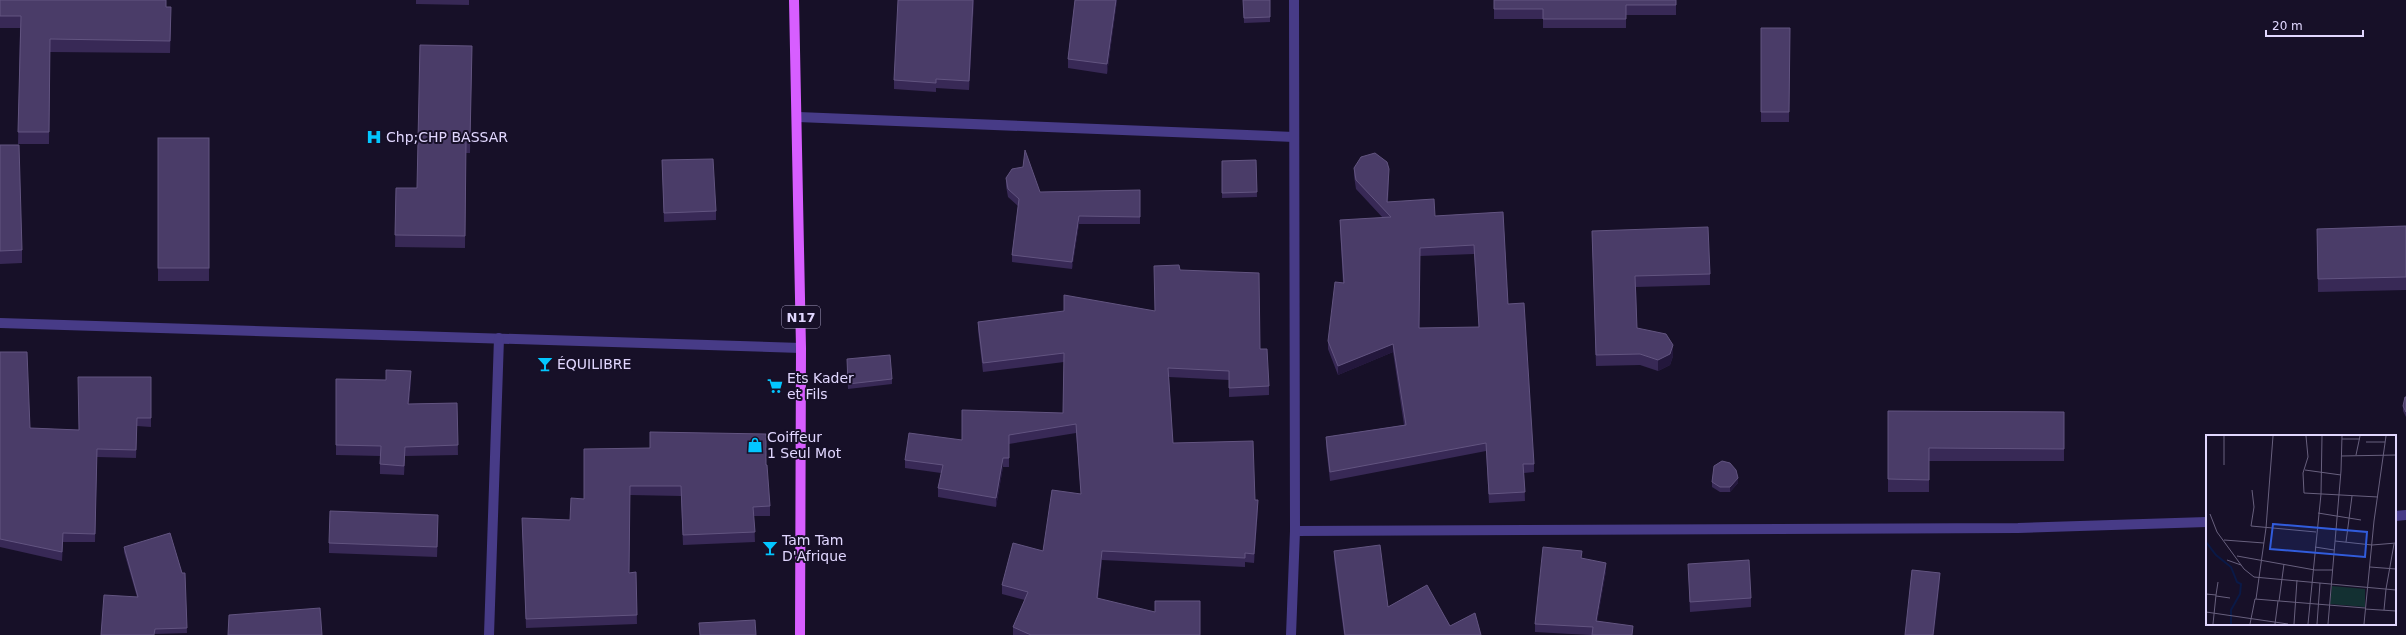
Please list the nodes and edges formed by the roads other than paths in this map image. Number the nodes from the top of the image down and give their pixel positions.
1 (794, 0) edge
2 (1294, 0) edge
3 (798, 117) junction
4 (1294, 137) junction
5 (0, 323) edge
6 (498, 338) junction
7 (801, 348) junction
8 (2406, 515) edge
9 (2396, 516) edge
10 (2206, 522) edge
11 (1295, 531) junction
12 (489, 635) edge
13 (800, 635) edge
14 (1291, 635) edge

1 - 3 main road, N17
2 - 4 street
3 - 4 street
3 - 7 main road, N17
4 - 11 street
5 - 6 street
6 - 7 street
6 - 12 street
7 - 13 main road, N17
8 - 9 street
10 - 11 street
11 - 14 street

